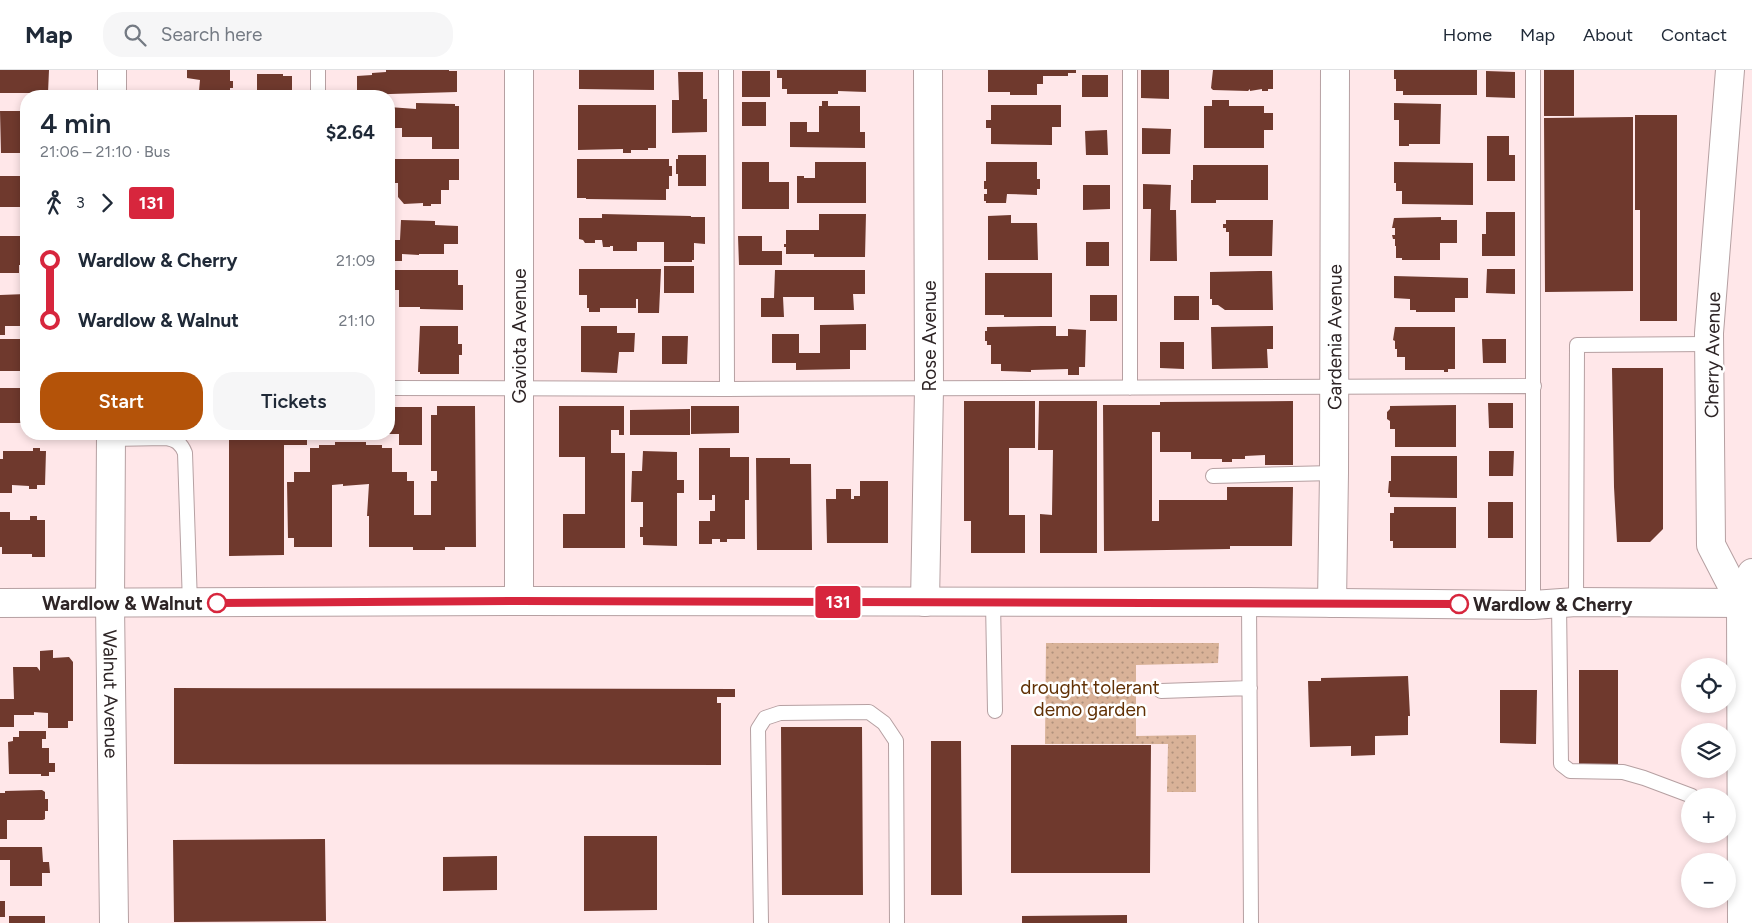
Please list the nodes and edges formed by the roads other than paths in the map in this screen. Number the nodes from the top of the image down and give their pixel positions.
1 (112, 70) edge
2 (318, 70) edge
3 (519, 70) edge
4 (726, 70) edge
5 (928, 70) edge
6 (1130, 70) edge
7 (1335, 70) edge
8 (1533, 70) edge
9 (1724, 70) edge
10 (1730, 70) edge
11 (112, 90) edge
12 (318, 90) edge
13 (1728, 100) junction
14 (1710, 344) junction
15 (1534, 386) junction
16 (1335, 387) junction
17 (395, 388) edge
18 (1130, 388) junction
19 (519, 389) junction
20 (727, 389) junction
21 (929, 389) junction
22 (110, 440) edge
23 (175, 440) edge
24 (1334, 473) junction
25 (1213, 476) dead end
26 (1752, 573) edge
27 (519, 601) junction
28 (925, 602) junction
29 (993, 602) junction
30 (1249, 602) junction
31 (0, 603) edge
32 (1332, 603) junction
33 (1556, 603) junction
34 (1747, 603) edge
35 (110, 604) junction
36 (190, 604) junction
37 (1250, 688) junction
38 (1161, 691) dead end
39 (995, 711) dead end
40 (1681, 792) edge
41 (1736, 796) edge
42 (1736, 830) edge
43 (114, 923) edge
44 (762, 923) edge
45 (897, 923) edge
46 (1251, 923) edge
47 (1742, 923) edge

1 - 11 main road
2 - 12 lane
3 - 19 main road, Gaviota Avenue
4 - 20 lane
5 - 21 main road, Rose Avenue
6 - 18 lane
7 - 16 main road, Gardenia Avenue
8 - 15 lane
9 - 13 lane, Cherry Avenue
10 - 13 main road, Cherry Avenue
13 - 14 main road, Cherry Avenue
14 - 33 lane
14 - 34 main road, Cherry Avenue
15 - 16 lane
15 - 33 lane
16 - 18 lane
16 - 24 main road, Gardenia Avenue
17 - 19 lane
18 - 21 lane
19 - 20 lane
19 - 27 main road, Gaviota Avenue
20 - 21 lane
21 - 28 main road, Rose Avenue
22 - 35 main road, Walnut Avenue
23 - 36 lane
24 - 25 lane
24 - 32 main road, Gardenia Avenue
26 - 34 main road, Cherry Avenue
27 - 28 main road
27 - 36 main road
28 - 29 main road
29 - 30 main road
29 - 39 lane
30 - 32 main road
30 - 37 lane
31 - 35 main road
32 - 33 main road
33 - 34 main road
33 - 40 lane
34 - 41 main road, Cherry Avenue
35 - 36 main road
35 - 43 main road, Walnut Avenue
37 - 38 lane
37 - 46 lane
42 - 47 main road, Cherry Avenue
44 - 45 lane

